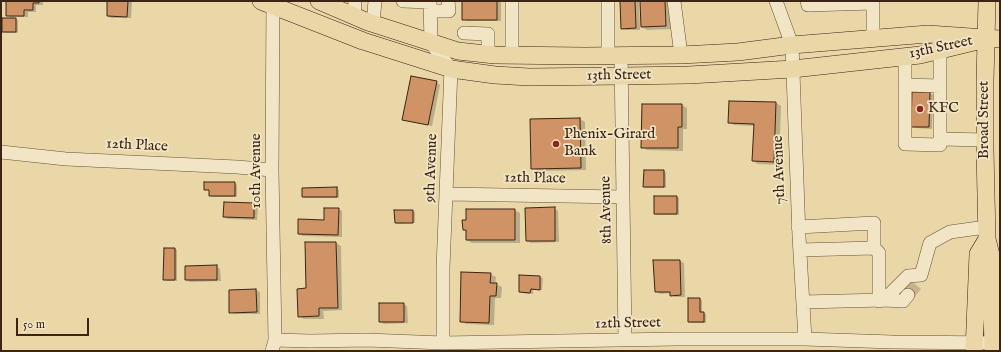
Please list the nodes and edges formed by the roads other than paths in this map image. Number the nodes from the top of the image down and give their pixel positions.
1 (375, 1) edge
2 (404, 1) edge
3 (512, 1) edge
4 (608, 1) edge
5 (674, 1) edge
6 (776, 1) edge
7 (807, 1) edge
8 (987, 1) edge
9 (323, 2) edge
10 (873, 2) edge
11 (269, 3) edge
12 (430, 4) edge
13 (354, 8) edge
14 (449, 12) edge
15 (374, 24) junction
16 (464, 32) dead end
17 (873, 39) junction
18 (993, 39) edge
19 (431, 43) junction
20 (792, 45) junction
21 (940, 50) junction
22 (488, 55) junction
23 (681, 55) junction
24 (512, 56) junction
25 (614, 56) junction
26 (905, 56) junction
27 (451, 69) junction
28 (793, 69) junction
29 (621, 76) junction
30 (905, 85) junction
31 (940, 86) junction
32 (940, 139) junction
33 (985, 140) junction
34 (1, 152) edge
35 (272, 170) junction
36 (447, 194) junction
37 (622, 197) junction
38 (798, 227) junction
39 (986, 233) junction
40 (874, 248) junction
41 (800, 250) junction
42 (996, 268) edge
43 (908, 295) tunnel mouth
44 (881, 301) junction
45 (803, 302) junction
46 (805, 339) junction
47 (625, 340) junction
48 (443, 343) junction
49 (274, 345) edge
50 (847, 346) edge
51 (869, 346) edge
52 (995, 346) edge
53 (920, 347) edge
54 (974, 347) edge

1 - 15 street
2 - 12 street
3 - 24 street
4 - 25 street, 8th Avenue
5 - 23 street
6 - 20 street, 7th Avenue
7 - 10 street
8 - 18 main road, Broad Street
9 - 13 main road, 13th Street
10 - 17 street
11 - 27 main road, 13th Street
11 - 35 street, 10th Avenue
12 - 14 street
12 - 19 street
13 - 15 main road, 13th Street
15 - 19 main road, 13th Street
16 - 22 street
17 - 18 main road, 13th Street
17 - 20 main road, 13th Street
18 - 21 main road, 13th Street
18 - 33 main road, Broad Street
19 - 22 main road, 13th Street
19 - 27 street
20 - 23 main road, 13th Street
20 - 28 street, 7th Avenue
21 - 26 main road, 13th Street
21 - 31 street
22 - 24 main road, 13th Street
23 - 25 main road, 13th Street
24 - 25 main road, 13th Street
25 - 29 street, 8th Avenue
26 - 28 main road, 13th Street
26 - 30 street
27 - 29 main road, 13th Street
27 - 36 street, 9th Avenue
28 - 29 main road, 13th Street
28 - 38 street, 7th Avenue
29 - 37 street, 8th Avenue
30 - 31 street
30 - 32 street
31 - 32 street
32 - 33 street
33 - 39 main road, Broad Street
34 - 35 street, 12th Place
35 - 49 street, 10th Avenue
36 - 37 street, 12th Place
36 - 48 street, 9th Avenue
37 - 47 street, 8th Avenue
38 - 40 street
38 - 41 street, 7th Avenue
39 - 42 main road, Broad Street
39 - 44 street
39 - 54 main road, Broad Street
40 - 41 street
40 - 44 street
41 - 45 street, 7th Avenue
42 - 52 main road, Broad Street
43 - 44 street
44 - 45 street
45 - 46 street, 7th Avenue
46 - 47 street, 12th Street
46 - 50 street, 12th Street
47 - 48 street, 12th Street
48 - 49 street, 12th Street
50 - 51 street, 12th Street
51 - 53 street, 12th Street
52 - 54 street, 12th Street
53 - 54 street, 12th Street

